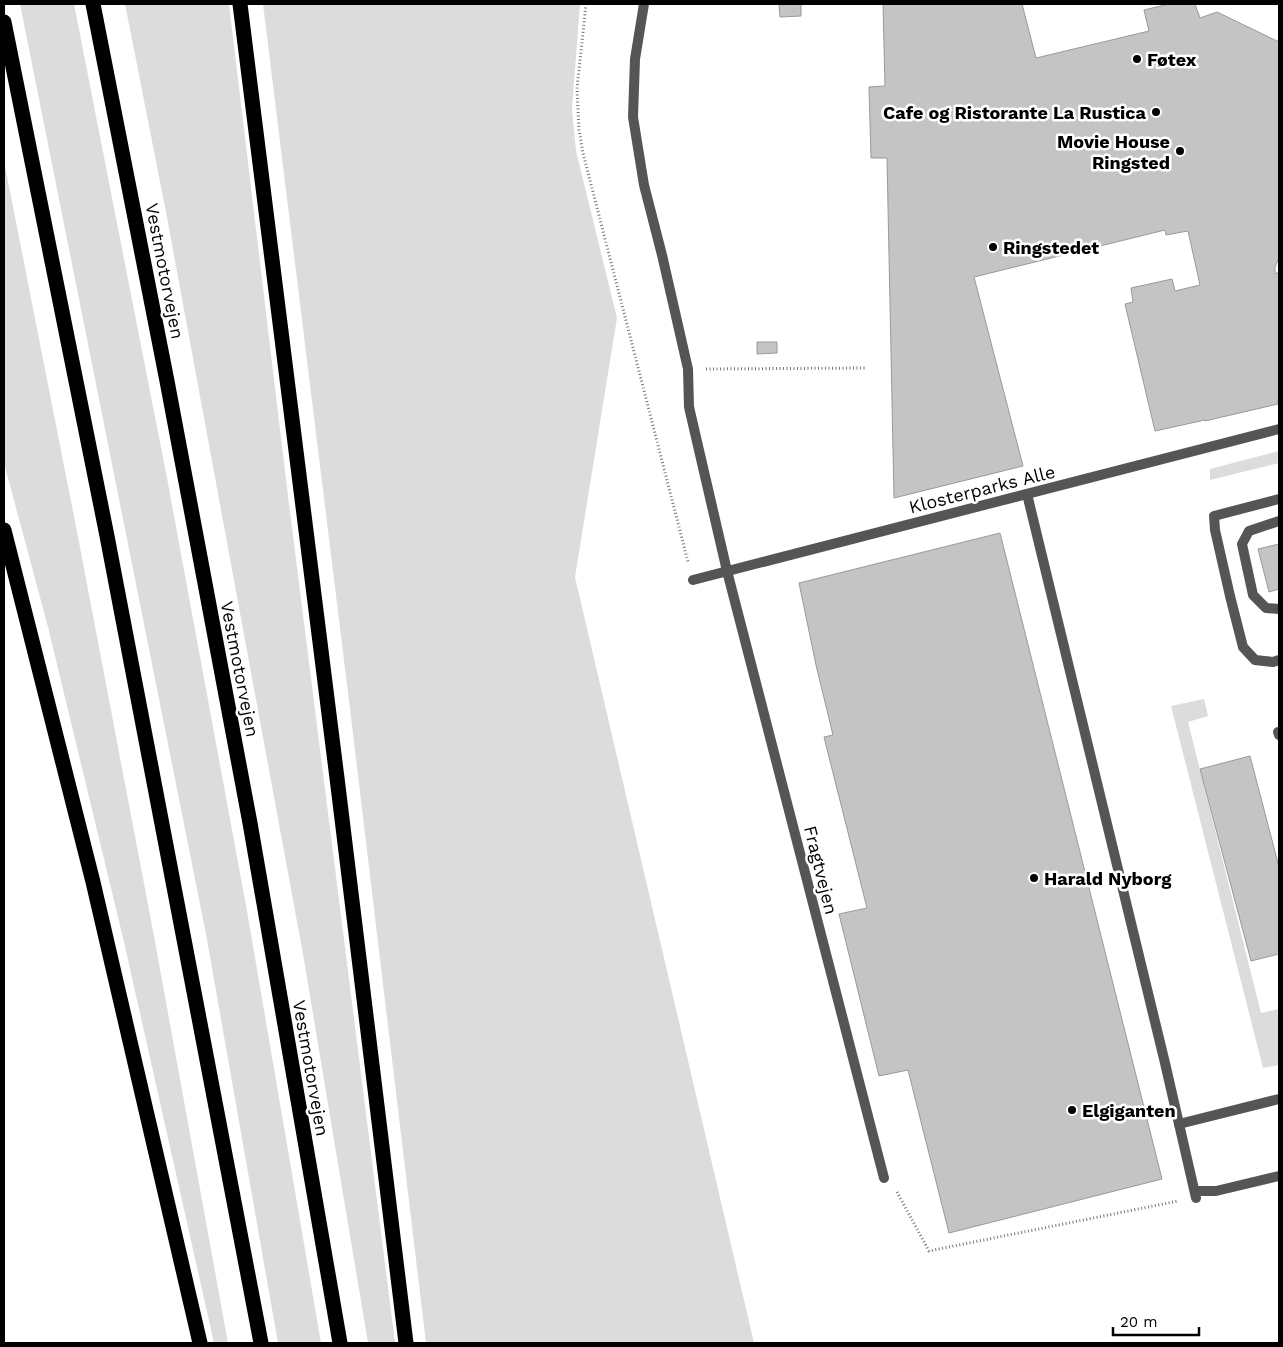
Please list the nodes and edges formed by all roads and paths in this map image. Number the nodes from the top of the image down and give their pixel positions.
1 (93, 4) edge
2 (240, 4) edge
3 (586, 4) edge
4 (644, 4) edge
5 (4, 22) edge
6 (866, 368) dead end
7 (688, 369) junction
8 (1279, 429) edge
9 (1026, 494) junction
10 (1279, 499) edge
11 (1279, 521) edge
12 (4, 530) edge
13 (727, 571) junction
14 (693, 580) joint
15 (1279, 609) edge
16 (1279, 660) edge
17 (1279, 1099) edge
18 (1179, 1124) junction
19 (1279, 1176) edge
20 (884, 1178) joint
21 (1196, 1194) junction
22 (200, 1343) edge
23 (261, 1343) edge
24 (340, 1343) edge
25 (406, 1343) edge

1 - 24 highway, Vestmotorvejen
2 - 25 highway
3 - 14 path
4 - 7 street, Fragtvejen
5 - 23 highway
6 - 7 path
7 - 13 street, Fragtvejen
8 - 9 street, Klosterparks Alle
9 - 13 street, Klosterparks Alle
9 - 18 street
10 - 16 street
11 - 15 street
12 - 22 highway
13 - 14 street, Klosterparks Alle
13 - 20 street, Fragtvejen
17 - 18 street
18 - 21 street
19 - 21 street
20 - 21 path

